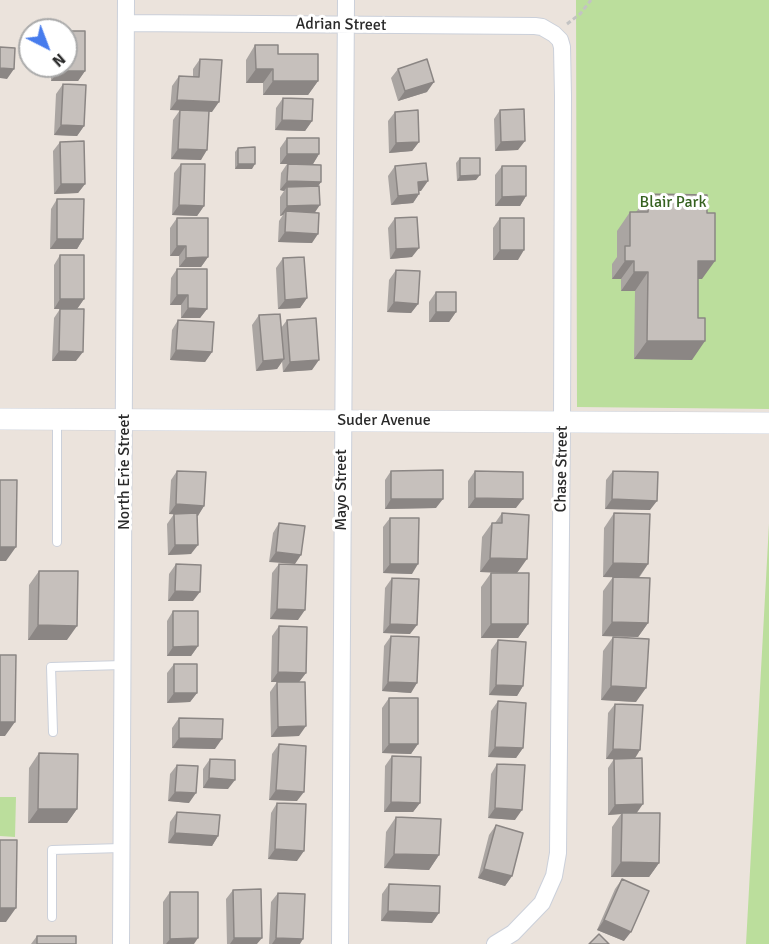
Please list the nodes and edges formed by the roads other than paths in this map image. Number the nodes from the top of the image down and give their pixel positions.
1 (126, 0) edge
2 (346, 0) edge
3 (126, 23) junction
4 (346, 25) junction
5 (554, 34) joint
6 (0, 419) edge
7 (57, 419) junction
8 (125, 420) junction
9 (342, 421) junction
10 (562, 422) junction
11 (769, 423) edge
12 (57, 542) dead end
13 (123, 665) junction
14 (52, 732) dead end
15 (121, 848) junction
16 (52, 917) dead end
17 (121, 944) edge
18 (340, 944) edge
19 (495, 944) edge

1 - 3 street, North Erie Street
2 - 4 street, Mayo Street
3 - 4 street, Adrian Street
3 - 8 street, North Erie Street
4 - 5 street, Adrian Street
4 - 9 street, Mayo Street
5 - 10 street, Chase Street
6 - 7 street, Suder Avenue
7 - 8 street, Suder Avenue
7 - 12 lane
8 - 9 street, Suder Avenue
8 - 13 street, North Erie Street
9 - 10 street, Suder Avenue
9 - 18 street, Mayo Street
10 - 11 street, Suder Avenue
10 - 19 street, Chase Street
13 - 14 lane
13 - 15 street, North Erie Street
15 - 16 lane
15 - 17 street, North Erie Street

